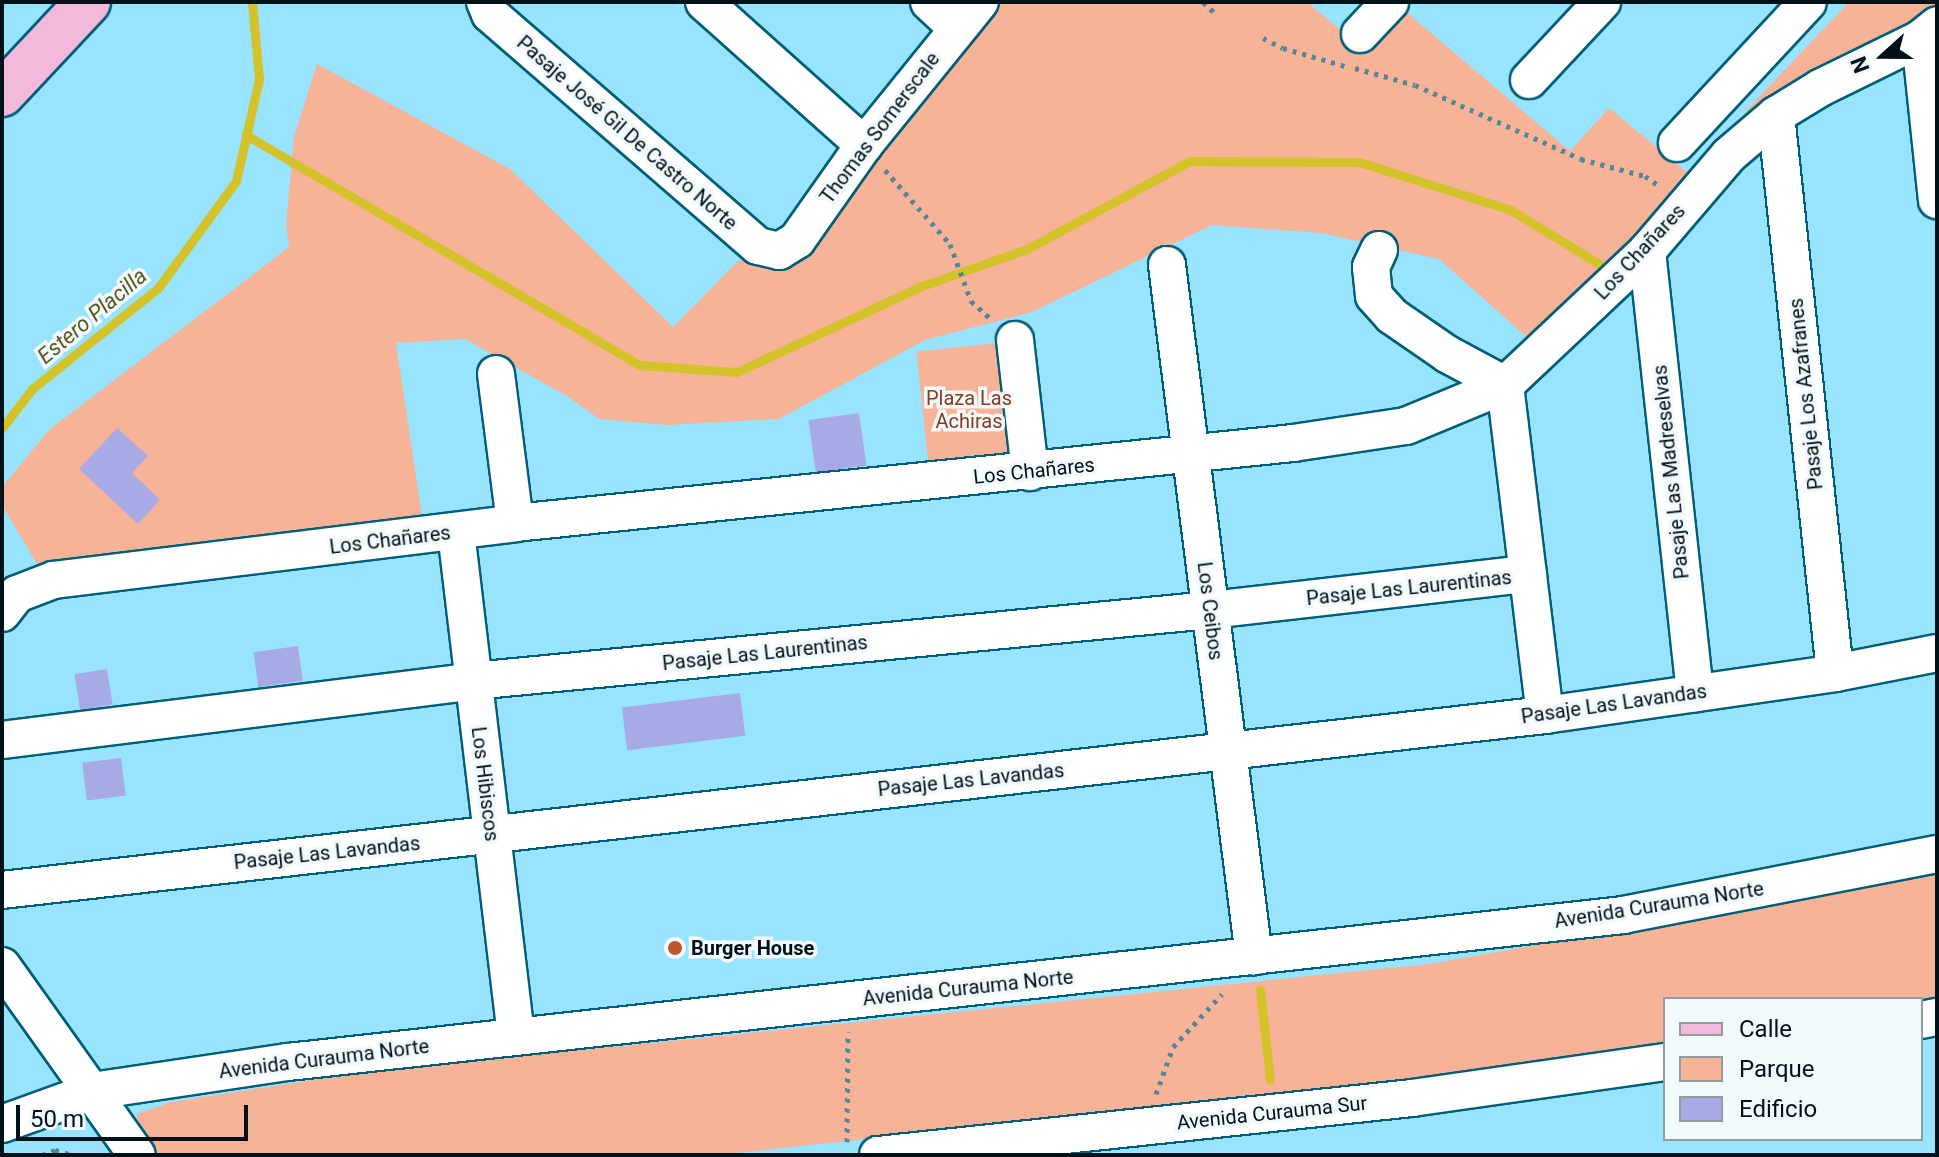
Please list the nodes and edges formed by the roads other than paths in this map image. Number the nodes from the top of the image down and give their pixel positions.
1 (88, 2) edge
2 (485, 2) edge
3 (704, 2) edge
4 (929, 2) edge
5 (1390, 2) edge
6 (1602, 2) edge
7 (1808, 2) edge
8 (969, 15) edge
9 (1928, 32) edge
10 (1360, 34) dead end
11 (1529, 80) dead end
12 (2, 94) edge
13 (1776, 115) junction
14 (1677, 143) dead end
15 (864, 145) junction
16 (1935, 159) edge
17 (1937, 200) edge
18 (1379, 250) dead end
19 (779, 251) joint
20 (1647, 251) junction
21 (1167, 265) dead end
22 (1015, 340) dead end
23 (496, 374) dead end
24 (1505, 385) junction
25 (1190, 453) junction
26 (1030, 472) junction
27 (515, 523) junction
28 (456, 532) junction
29 (1528, 574) junction
30 (1210, 610) junction
31 (2, 613) edge
32 (1937, 653) edge
33 (1835, 673) junction
34 (473, 681) junction
35 (1695, 693) junction
36 (1545, 715) junction
37 (2, 740) edge
38 (1228, 751) junction
39 (492, 834) junction
40 (1937, 854) edge
41 (2, 890) edge
42 (1254, 957) junction
43 (2, 966) edge
44 (516, 1036) junction
45 (1663, 1062) edge
46 (93, 1091) junction
47 (2, 1124) edge
48 (1145, 1141) edge
49 (137, 1155) edge
50 (878, 1155) edge

1 - 12 main road
2 - 19 street, Pasaje José Gil De Castro Norte
3 - 15 street
4 - 8 street
5 - 10 street
6 - 11 street
7 - 14 street
8 - 15 street, Thomas Somerscale
9 - 13 street, Los Chañares
9 - 16 street
13 - 20 street, Los Chañares
13 - 33 street, Pasaje Los Azafranes
15 - 19 street, Thomas Somerscale
16 - 17 street
18 - 24 street
20 - 24 street, Los Chañares
20 - 35 street, Pasaje Las Madreselvas
21 - 25 street, Los Ceibos
22 - 26 street
23 - 27 street
24 - 25 street, Los Chañares
24 - 29 street
25 - 26 street, Los Chañares
25 - 30 street, Los Ceibos
26 - 27 street, Los Chañares
27 - 28 street, Los Chañares
28 - 31 street, Los Chañares
28 - 34 street, Los Hibiscos
29 - 30 street, Pasaje Las Laurentinas
29 - 36 street
30 - 34 street, Pasaje Las Laurentinas
30 - 38 street, Los Ceibos
32 - 33 street, Pasaje Las Lavandas
33 - 35 street, Pasaje Las Lavandas
34 - 37 street, Pasaje Las Laurentinas
34 - 39 street, Los Hibiscos
35 - 36 street, Pasaje Las Lavandas
36 - 38 street, Pasaje Las Lavandas
38 - 39 street, Pasaje Las Lavandas
38 - 42 street, Los Ceibos
39 - 41 street, Pasaje Las Lavandas
39 - 44 street, Los Hibiscos
40 - 42 street, Avenida Curauma Norte
42 - 44 street, Avenida Curauma Norte
43 - 46 street
44 - 46 street, Avenida Curauma Norte
45 - 48 street, Avenida Curauma Sur
46 - 47 street, Avenida Curauma Norte
46 - 49 street
48 - 50 street, Avenida Curauma Sur

